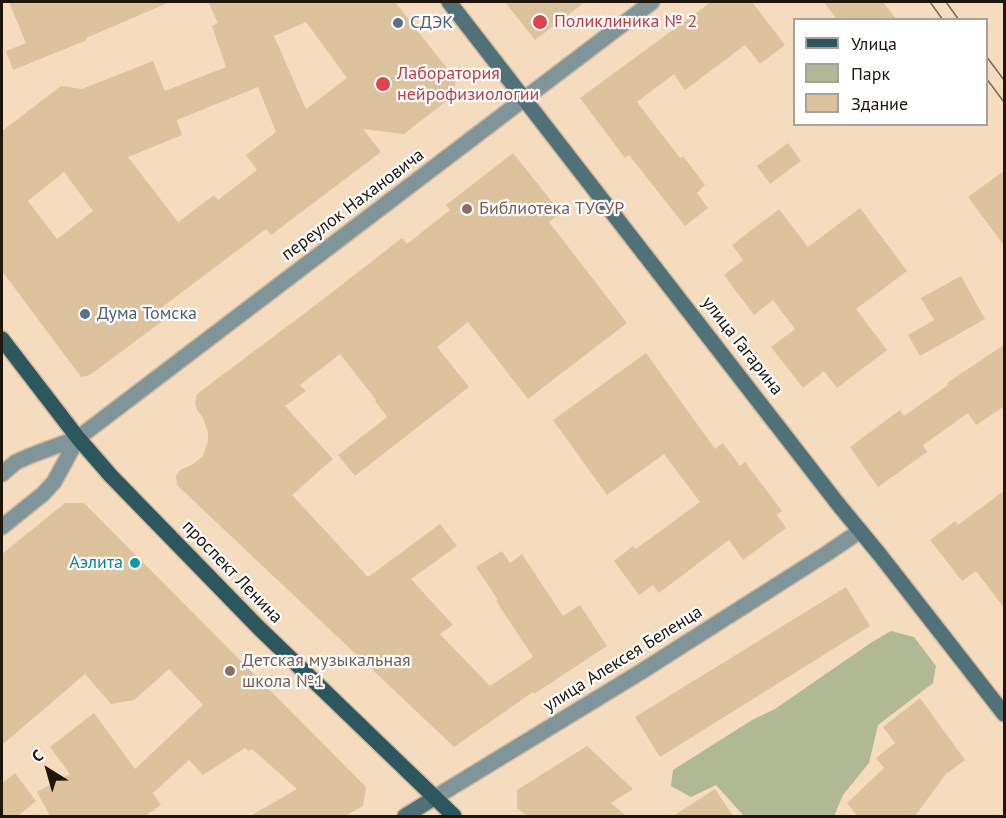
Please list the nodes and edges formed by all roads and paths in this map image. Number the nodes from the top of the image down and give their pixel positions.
1 (449, 2) edge
2 (652, 2) edge
3 (524, 99) junction
4 (2, 339) edge
5 (78, 438) junction
6 (2, 474) edge
7 (2, 527) edge
8 (860, 531) junction
9 (1005, 714) edge
10 (434, 798) junction
11 (405, 816) edge
12 (454, 816) edge

1 - 3 main road, улица Гагарина
2 - 3 street, переулок Нахановича
3 - 5 street, переулок Нахановича
3 - 8 main road, улица Гагарина
4 - 5 main road, проспект Ленина
5 - 6 street, переулок Нахановича
5 - 7 street, переулок Нахановича
5 - 10 main road, проспект Ленина
8 - 9 main road, улица Гагарина
8 - 10 street, улица Алексея Беленца
10 - 11 main road, улица Алексея Беленца
10 - 12 main road, проспект Ленина

